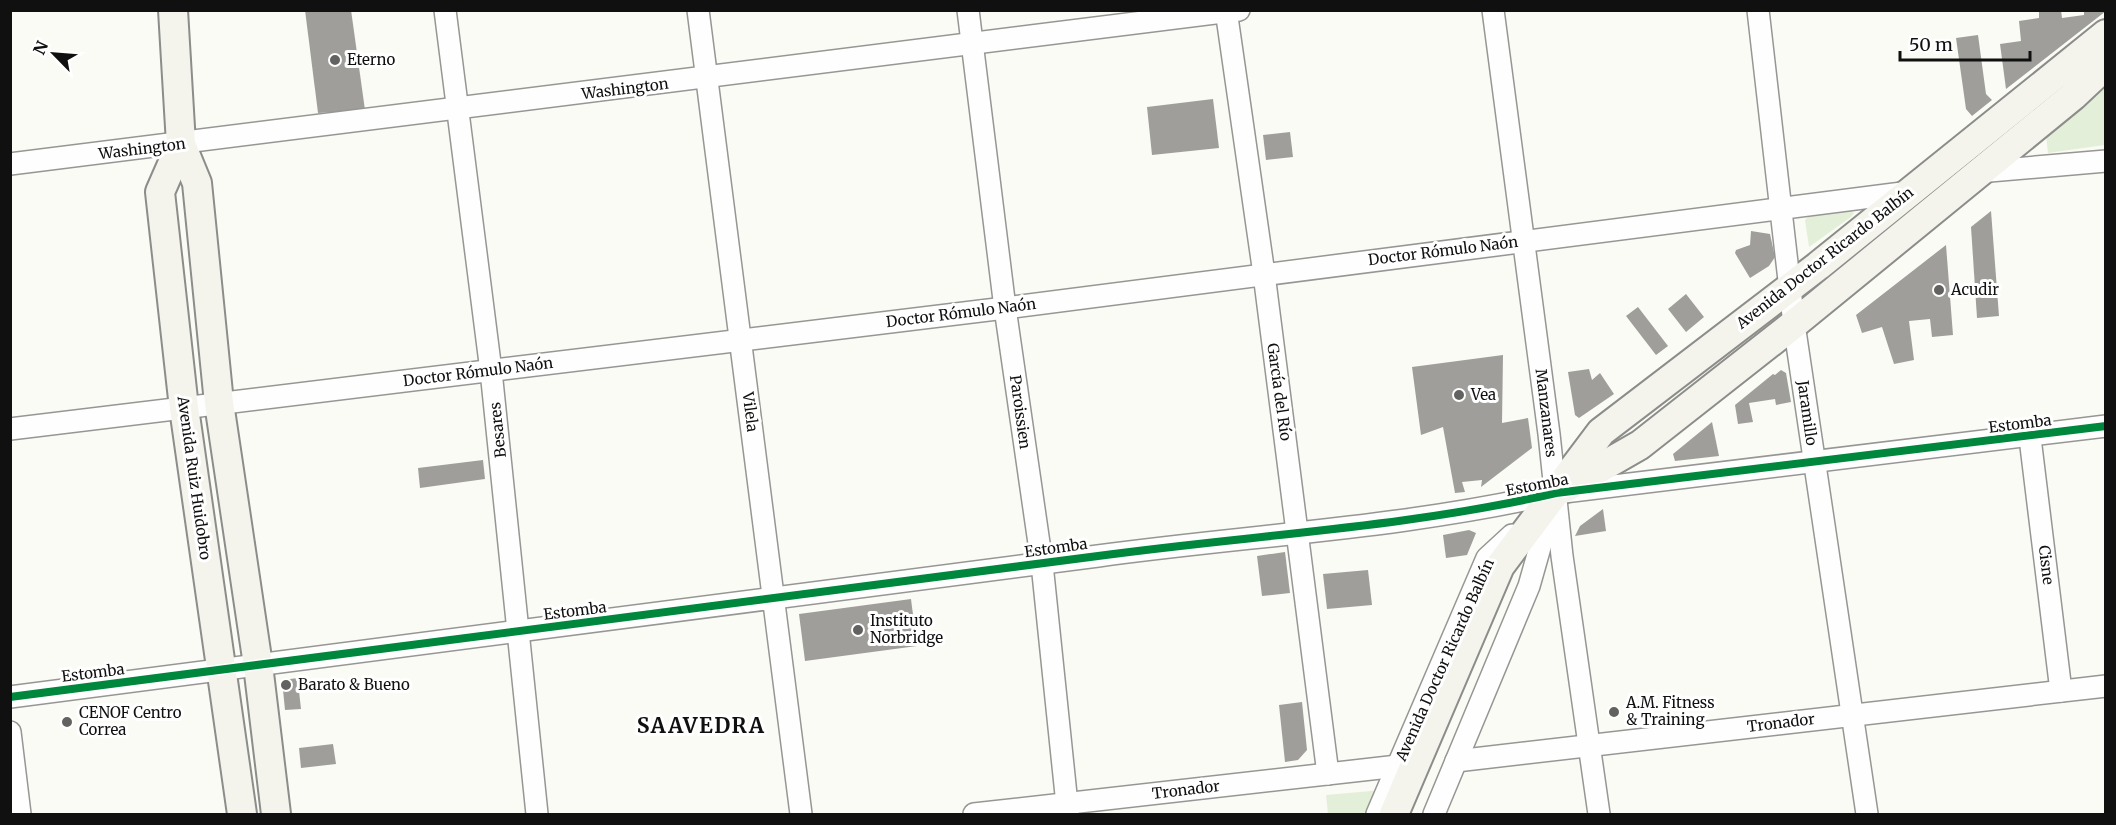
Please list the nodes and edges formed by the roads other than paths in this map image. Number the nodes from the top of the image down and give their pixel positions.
1 (172, 10) edge
2 (445, 10) edge
3 (698, 10) edge
4 (968, 10) edge
5 (1493, 10) edge
6 (1758, 10) edge
7 (1230, 11) edge
8 (2106, 34) edge
9 (972, 44) junction
10 (2106, 65) edge
11 (708, 79) junction
12 (458, 110) junction
13 (181, 144) junction
14 (2106, 161) edge
15 (10, 164) edge
16 (1977, 172) junction
17 (1910, 192) junction
18 (1782, 208) junction
19 (1522, 241) junction
20 (1264, 274) junction
21 (1790, 287) junction
22 (1005, 308) junction
23 (1794, 324) junction
24 (741, 338) junction
25 (492, 371) junction
26 (219, 403) junction
27 (184, 408) junction
28 (2106, 426) edge
29 (10, 429) edge
30 (2030, 438) junction
31 (1814, 460) junction
32 (1556, 493) junction
33 (1298, 533) junction
34 (1042, 564) junction
35 (775, 600) junction
36 (519, 632) junction
37 (258, 665) junction
38 (221, 670) junction
39 (2106, 686) edge
40 (2061, 691) junction
41 (10, 697) edge
42 (1854, 715) junction
43 (10, 732) edge
44 (1591, 745) junction
45 (1456, 761) junction
46 (1398, 766) junction
47 (12, 769) edge
48 (1328, 774) junction
49 (1067, 809) edge
50 (20, 814) edge
51 (242, 814) edge
52 (276, 814) edge
53 (537, 814) edge
54 (801, 814) edge
55 (974, 814) edge
56 (1377, 814) edge
57 (1394, 814) edge
58 (1414, 814) edge
59 (1434, 814) edge
60 (1599, 814) edge
61 (1867, 814) edge

1 - 13 main road, Avenida Ruiz Huidobro
2 - 12 street, Besares
3 - 11 street, Vilela
4 - 9 street, Paroissien
5 - 19 street, Manzanares
6 - 18 street, Jaramillo
7 - 9 street, Washington
7 - 20 street, García del Río
8 - 17 main road, Avenida Doctor Ricardo Balbín
9 - 11 street, Washington
9 - 22 street, Paroissien
10 - 16 main road, Avenida Doctor Ricardo Balbín
11 - 12 street, Washington
11 - 24 street, Vilela
12 - 13 street, Washington
12 - 25 street, Besares
13 - 15 street, Washington
13 - 26 main road, Avenida Ruiz Huidobro
13 - 27 main road, Avenida Ruiz Huidobro
14 - 16 street
16 - 23 main road, Avenida Doctor Ricardo Balbín
17 - 18 street, Doctor Rómulo Naón
17 - 21 main road, Avenida Doctor Ricardo Balbín
18 - 19 street, Doctor Rómulo Naón
18 - 21 street, Jaramillo
19 - 20 street, Doctor Rómulo Naón
19 - 32 street, Manzanares
20 - 22 street, Doctor Rómulo Naón
20 - 33 street, García del Río
21 - 23 street, Jaramillo
21 - 32 main road, Avenida Doctor Ricardo Balbín
22 - 24 street, Doctor Rómulo Naón
22 - 34 street, Paroissien
23 - 31 street, Jaramillo
23 - 32 main road, Avenida Doctor Ricardo Balbín
24 - 25 street, Doctor Rómulo Naón
24 - 35 street, Vilela
25 - 26 street, Doctor Rómulo Naón
25 - 36 street, Besares
26 - 27 street, Doctor Rómulo Naón
26 - 37 main road, Avenida Ruiz Huidobro
27 - 29 street, Doctor Rómulo Naón
27 - 38 main road, Avenida Ruiz Huidobro
28 - 30 street, Estomba
30 - 31 street, Estomba
30 - 40 street, Cisne
31 - 32 street, Estomba
31 - 42 street, Jaramillo
32 - 33 street, Estomba
32 - 44 street, Manzanares
32 - 45 street, Avenida Doctor Ricardo Balbín
32 - 46 street, Avenida Doctor Ricardo Balbín
32 - 57 main road
32 - 58 main road
33 - 34 street, Estomba
33 - 48 street, García del Río
34 - 35 street, Estomba
34 - 49 street, Paroissien
35 - 36 street, Estomba
35 - 54 street, Vilela
36 - 37 street, Estomba
36 - 53 street, Besares
37 - 38 street, Estomba
37 - 52 main road, Avenida Ruiz Huidobro
38 - 41 street, Estomba
38 - 51 main road, Avenida Ruiz Huidobro
39 - 40 street, Tronador
40 - 42 street, Tronador
42 - 44 street, Tronador
42 - 61 street, Jaramillo
43 - 47 street
44 - 45 street, Tronador
44 - 60 street, Manzanares
45 - 59 street, Avenida Doctor Ricardo Balbín
46 - 48 street, Tronador
46 - 56 street, Avenida Doctor Ricardo Balbín
47 - 50 street
48 - 49 street, Tronador
49 - 55 street, Tronador

